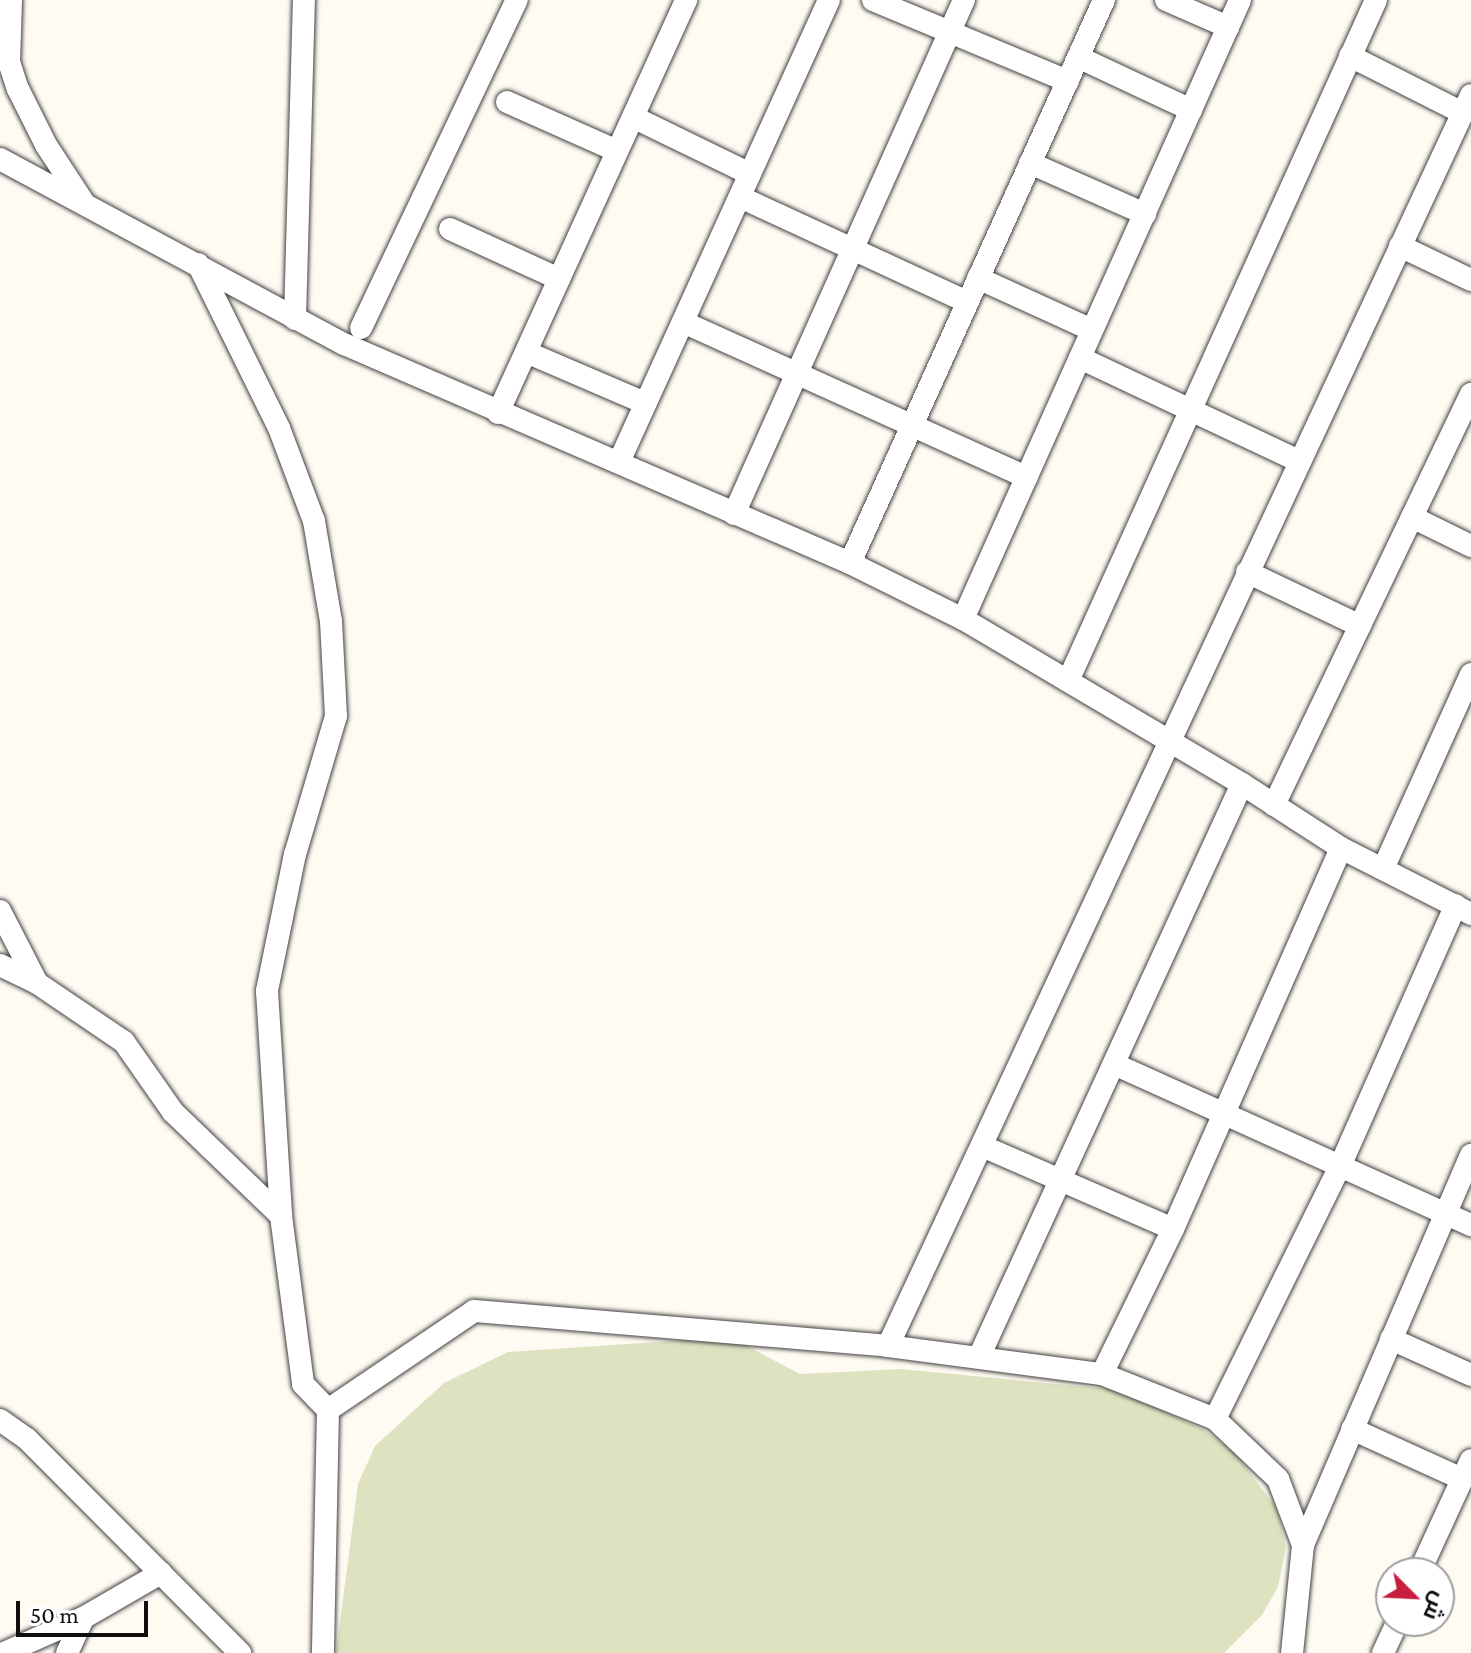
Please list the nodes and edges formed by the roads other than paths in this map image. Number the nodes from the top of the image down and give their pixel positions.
1 (11, 0) edge
2 (304, 0) edge
3 (517, 0) edge
4 (686, 0) edge
5 (829, 0) edge
6 (873, 0) edge
7 (964, 0) edge
8 (1104, 0) edge
9 (1166, 0) edge
10 (1240, 0) edge
11 (1376, 0) edge
12 (1228, 27) junction
13 (950, 31) junction
14 (1350, 56) junction
15 (1078, 57) junction
16 (1068, 81) junction
17 (507, 102) dead end
18 (1467, 104) edge
19 (1191, 110) junction
20 (633, 117) junction
21 (617, 151) junction
22 (0, 159) edge
23 (1030, 163) junction
24 (750, 174) junction
25 (740, 197) junction
26 (85, 205) junction
27 (1145, 214) junction
28 (450, 229) dead end
29 (1400, 246) junction
30 (852, 250) junction
31 (198, 264) junction
32 (978, 278) junction
33 (559, 279) junction
34 (1471, 280) edge
35 (967, 302) junction
36 (295, 319) junction
37 (683, 322) junction
38 (361, 328) dead end
39 (1092, 330) junction
40 (526, 352) junction
41 (1080, 358) junction
42 (797, 373) junction
43 (1471, 394) edge
44 (645, 403) junction
45 (1190, 411) junction
46 (498, 413) junction
47 (913, 423) junction
48 (1299, 461) junction
49 (619, 462) junction
50 (1027, 477) junction
51 (734, 514) junction
52 (1412, 517) junction
53 (1471, 546) edge
54 (850, 563) junction
55 (1247, 572) junction
56 (963, 619) junction
57 (1360, 626) junction
58 (1471, 674) edge
59 (1068, 681) junction
60 (1168, 740) junction
61 (1242, 784) junction
62 (1274, 805) junction
63 (1341, 848) junction
64 (1383, 869) junction
65 (1464, 909) edge
66 (0, 911) edge
67 (0, 965) edge
68 (37, 983) junction
69 (1114, 1064) junction
70 (1224, 1114) junction
71 (982, 1146) junction
72 (1470, 1161) edge
73 (1341, 1164) junction
74 (1063, 1180) junction
75 (1446, 1212) junction
76 (281, 1216) junction
77 (1471, 1225) edge
78 (1173, 1229) junction
79 (1391, 1339) junction
80 (888, 1346) junction
81 (979, 1357) junction
82 (1102, 1374) junction
83 (1471, 1375) edge
84 (328, 1410) junction
85 (1215, 1419) junction
86 (0, 1420) edge
87 (1352, 1429) junction
88 (1466, 1470) edge
89 (1303, 1545) junction
90 (1426, 1557) edge
91 (161, 1573) junction
92 (83, 1618) junction
93 (4, 1653) edge
94 (67, 1653) edge
95 (240, 1653) edge
96 (323, 1653) edge
97 (1292, 1653) edge

1 - 26 street
2 - 36 street
3 - 38 street
4 - 20 street
5 - 24 street
6 - 13 street
7 - 13 street
8 - 15 street
9 - 12 street
10 - 12 street
11 - 14 street
12 - 19 street
13 - 16 street
13 - 30 street
14 - 18 street
14 - 45 street
15 - 16 street
15 - 19 street
16 - 23 street
17 - 21 street
18 - 29 street
19 - 27 street
20 - 21 street
20 - 24 street
21 - 33 street
22 - 26 street
23 - 27 street
23 - 32 street
24 - 25 street
25 - 30 street
25 - 37 street
26 - 31 street
27 - 39 street
28 - 33 street
29 - 34 street
29 - 48 street
30 - 35 street
30 - 42 street
31 - 36 street
31 - 76 street
32 - 35 street
32 - 39 street
33 - 40 street
35 - 47 street
36 - 46 street
37 - 42 street
37 - 44 street
39 - 41 street
40 - 44 street
40 - 46 street
41 - 45 street
41 - 50 street
42 - 47 street
42 - 51 street
43 - 52 street
44 - 49 street
45 - 48 street
45 - 59 street
46 - 49 street
47 - 50 street
47 - 54 street
48 - 55 street
49 - 51 street
50 - 56 street
51 - 54 street
52 - 53 street
52 - 57 street
54 - 56 street
55 - 57 street
55 - 60 street
56 - 59 street
57 - 62 street
58 - 64 street
59 - 60 street
60 - 61 street
60 - 71 street
61 - 62 street
61 - 69 street
62 - 63 street
63 - 64 street
63 - 70 street
64 - 65 street
65 - 73 street
66 - 68 street
67 - 68 street
68 - 76 street
69 - 70 street
69 - 74 street
70 - 73 street
70 - 78 street
71 - 74 street
71 - 80 street
72 - 75 street
73 - 75 street
73 - 85 street
74 - 78 street
74 - 81 street
75 - 77 street
75 - 79 street
76 - 84 street
78 - 82 street
79 - 83 street
79 - 87 street
80 - 81 street
80 - 84 street
81 - 82 street
82 - 85 street
84 - 96 street
85 - 89 street
86 - 91 street
87 - 88 street
87 - 89 street
88 - 90 street
89 - 97 street
91 - 92 street
91 - 95 street
92 - 93 street
92 - 94 street

